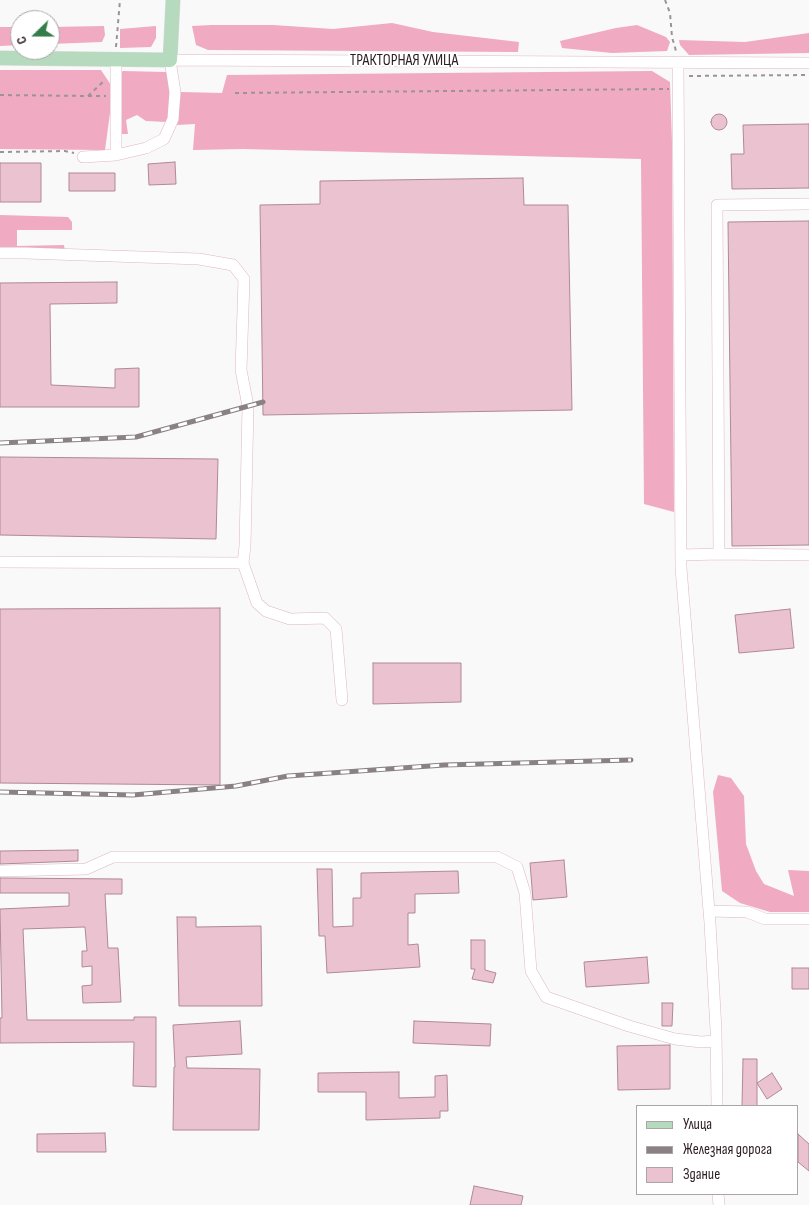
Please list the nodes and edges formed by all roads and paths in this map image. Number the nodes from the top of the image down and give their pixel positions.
1 (120, 0) edge
2 (174, 0) edge
3 (665, 0) edge
4 (116, 36) dead end
5 (0, 58) edge
6 (170, 60) junction
7 (678, 62) junction
8 (809, 63) edge
9 (116, 64) junction
10 (678, 75) junction
11 (809, 75) edge
12 (678, 88) junction
13 (235, 93) dead end
14 (0, 95) edge
15 (88, 96) junction
16 (115, 97) junction
17 (0, 152) edge
18 (116, 155) junction
19 (83, 157) joint
20 (809, 204) edge
21 (0, 253) edge
22 (719, 554) junction
23 (681, 555) junction
24 (809, 555) edge
25 (0, 562) edge
26 (243, 563) junction
27 (342, 700) dead end
28 (0, 871) edge
29 (709, 911) junction
30 (809, 919) edge
31 (716, 1041) junction
32 (717, 1105) edge

1 - 4 path
2 - 6 main road
3 - 7 path
5 - 9 main road, ТРАКТОРНАЯ УЛИЦА
6 - 7 street, ТРАКТОРНАЯ УЛИЦА
6 - 9 main road, ТРАКТОРНАЯ УЛИЦА
6 - 18 street
7 - 8 street, ТРАКТОРНАЯ УЛИЦА
7 - 10 street
9 - 15 path
9 - 16 street
10 - 11 path
10 - 12 street
12 - 13 path
12 - 23 street
14 - 15 path
15 - 16 path
16 - 18 street
17 - 19 path
18 - 19 street
20 - 22 street
21 - 26 street
22 - 23 street
22 - 24 street
23 - 29 street
25 - 26 street
26 - 27 street
28 - 31 street
29 - 30 street
29 - 31 street
31 - 32 street

